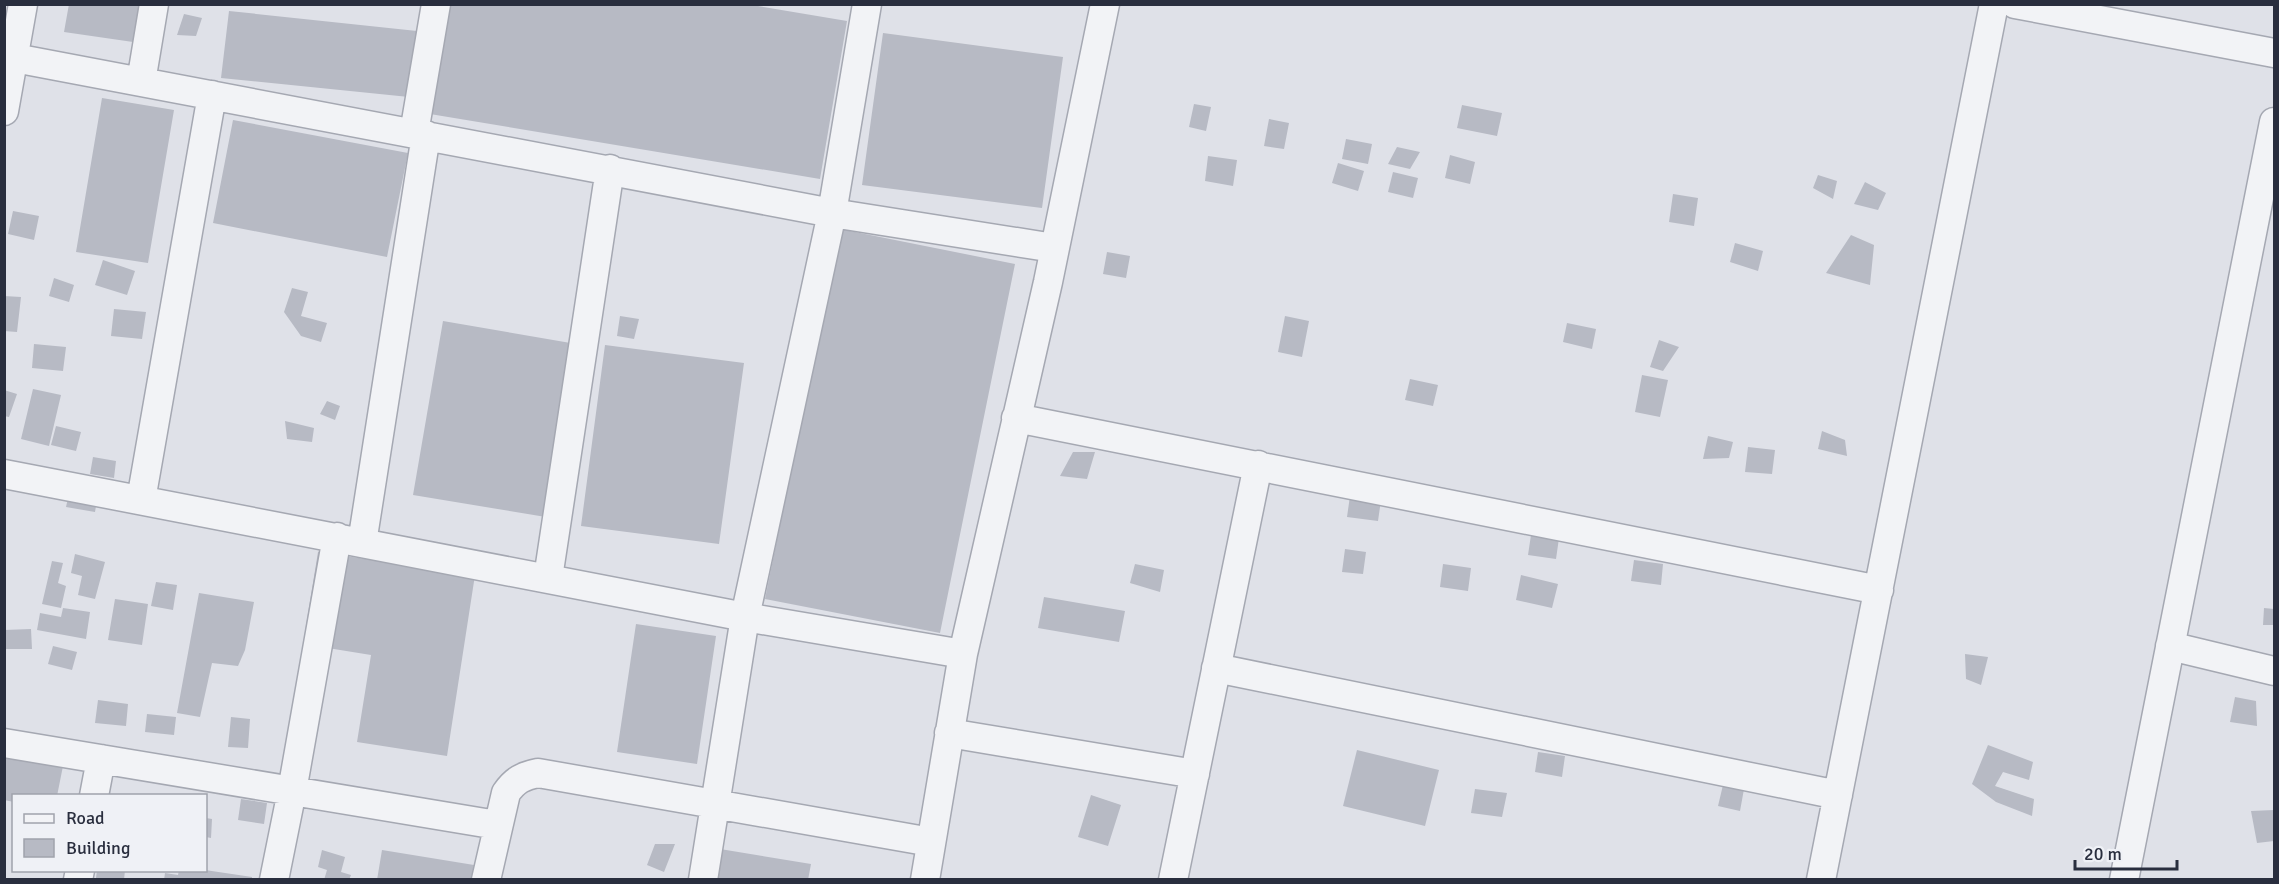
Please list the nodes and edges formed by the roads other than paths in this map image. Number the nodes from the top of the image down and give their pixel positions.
1 (23, 4) edge
2 (154, 4) edge
3 (436, 4) edge
4 (867, 4) edge
5 (1105, 4) edge
6 (1994, 4) edge
7 (2015, 4) edge
8 (2274, 53) edge
9 (9, 57) edge
10 (141, 82) junction
11 (212, 95) junction
12 (4, 111) edge
13 (2274, 122) edge
14 (420, 134) junction
15 (610, 170) junction
16 (832, 213) junction
17 (1054, 248) junction
18 (1016, 418) junction
19 (1258, 465) junction
20 (4, 474) edge
21 (141, 500) junction
22 (350, 540) junction
23 (548, 578) junction
24 (1879, 590) junction
25 (745, 617) junction
26 (2170, 646) junction
27 (963, 654) junction
28 (1216, 668) junction
29 (2274, 671) edge
30 (950, 733) junction
31 (4, 743) edge
32 (100, 759) junction
33 (1195, 774) junction
34 (292, 791) junction
35 (94, 794) edge
36 (1838, 795) junction
37 (715, 804) junction
38 (497, 825) junction
39 (931, 842) junction
40 (274, 879) edge
41 (486, 879) edge
42 (703, 879) edge
43 (925, 879) edge
44 (1173, 879) edge
45 (1821, 879) edge
46 (2124, 879) edge

1 - 9 street
2 - 10 street
3 - 14 street
4 - 16 street
5 - 17 street
6 - 24 street
7 - 8 street
9 - 10 street
9 - 12 street
10 - 11 street
11 - 14 street
11 - 21 street
13 - 26 street
14 - 15 street
14 - 22 street
15 - 16 street
15 - 23 street
16 - 17 street
16 - 25 street
17 - 18 street
18 - 19 street
18 - 27 street
19 - 24 street
19 - 28 street
20 - 21 street
21 - 22 street
22 - 23 street
22 - 34 street
23 - 25 street
24 - 36 street
25 - 27 street
25 - 37 street
26 - 29 street
26 - 46 street
27 - 30 street
28 - 33 street
28 - 36 street
30 - 33 street
30 - 39 street
31 - 32 street
32 - 34 street
32 - 35 street
33 - 44 street
34 - 38 street
34 - 40 street
36 - 45 street
37 - 38 street
37 - 39 street
37 - 42 street
38 - 41 street
39 - 43 street

